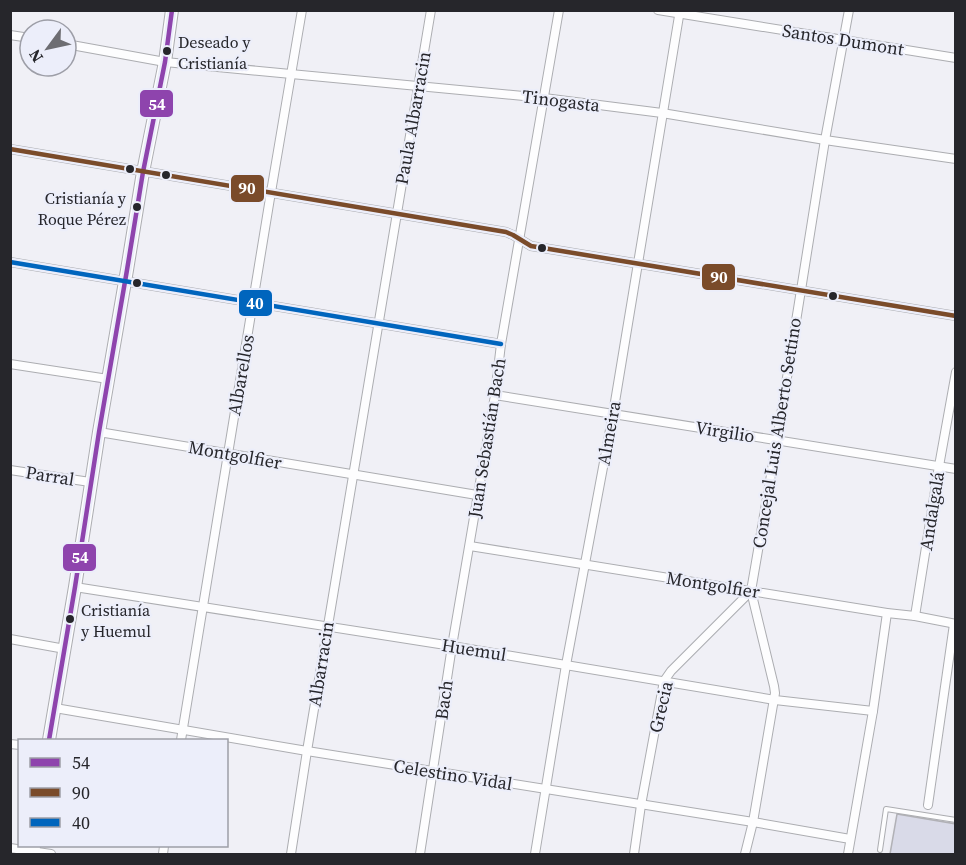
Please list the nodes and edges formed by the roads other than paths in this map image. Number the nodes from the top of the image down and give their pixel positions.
1 (172, 10) edge
2 (302, 10) edge
3 (431, 10) edge
4 (559, 10) edge
5 (658, 10) edge
6 (849, 10) edge
7 (680, 12) edge
8 (843, 40) junction
9 (78, 46) edge
10 (956, 58) edge
11 (165, 62) junction
12 (291, 75) junction
13 (418, 86) junction
14 (544, 98) junction
15 (662, 113) junction
16 (825, 140) junction
17 (10, 149) edge
18 (956, 159) edge
19 (143, 172) junction
20 (271, 192) junction
21 (397, 213) junction
22 (519, 239) junction
23 (10, 262) edge
24 (637, 264) junction
25 (125, 281) junction
26 (800, 290) junction
27 (254, 303) junction
28 (956, 315) edge
29 (379, 324) junction
30 (501, 344) junction
31 (10, 363) edge
32 (956, 372) edge
33 (108, 380) junction
34 (495, 395) junction
35 (613, 414) junction
36 (99, 432) junction
37 (777, 440) junction
38 (228, 453) junction
39 (939, 466) junction
40 (956, 469) edge
41 (10, 470) edge
42 (353, 474) junction
43 (90, 482) junction
44 (477, 495) junction
45 (470, 546) junction
46 (584, 564) junction
47 (75, 587) junction
48 (751, 591) junction
49 (203, 608) junction
50 (887, 613) junction
51 (915, 616) junction
52 (955, 624) edge
53 (328, 626) junction
54 (10, 639) edge
55 (452, 646) junction
56 (65, 649) junction
57 (566, 665) junction
58 (664, 681) junction
59 (775, 700) junction
60 (55, 708) junction
61 (873, 711) junction
62 (182, 730) junction
63 (49, 739) edge
64 (181, 739) edge
65 (307, 751) junction
66 (434, 772) junction
67 (545, 789) junction
68 (928, 805) dead end
69 (641, 806) junction
70 (956, 820) edge
71 (753, 822) junction
72 (850, 839) junction
73 (10, 848) edge
74 (880, 850) dead end
75 (33, 851) edge
76 (51, 855) edge
77 (291, 855) edge
78 (420, 855) edge
79 (535, 855) edge
80 (634, 855) edge
81 (745, 855) edge
82 (848, 855) edge

1 - 11 main road
2 - 12 street, Albarellos
3 - 13 street, Paula Albarracin
4 - 14 street, Juan Sebastián Bach
5 - 7 street, Santos Dumont
6 - 8 street, Concejal Luis Alberto Settino
7 - 8 street, Santos Dumont
7 - 15 street, Almeira
8 - 10 street, Santos Dumont
8 - 16 street, Concejal Luis Alberto Settino
9 - 11 street, Tinogasta
11 - 12 street, Tinogasta
11 - 19 main road
12 - 13 street, Tinogasta
12 - 20 street, Albarellos
13 - 14 street, Tinogasta
13 - 21 street, Paula Albarracin
14 - 15 street, Tinogasta
14 - 22 street, Juan Sebastián Bach
15 - 16 street, Tinogasta
15 - 24 street, Almeira
16 - 18 street, Tinogasta
16 - 26 street, Concejal Luis Alberto Settino
17 - 19 street
19 - 20 street
19 - 25 main road
20 - 21 street
20 - 27 street, Albarellos
21 - 22 street
21 - 29 street, Paula Albarracin
22 - 24 street
22 - 30 street, Juan Sebastián Bach
23 - 25 street
24 - 26 street
24 - 35 street, Almeira
25 - 27 street
25 - 33 main road
26 - 28 street
26 - 37 street, Concejal Luis Alberto Settino
27 - 29 street
27 - 38 street, Albarellos
29 - 30 street
29 - 42 street, Paula Albarracin
30 - 34 street, Juan Sebastián Bach
31 - 33 street
32 - 39 street, Andalgalá
33 - 36 main road
34 - 35 street, Virgilio
34 - 44 street, Juan Sebastián Bach
35 - 37 street, Virgilio
35 - 46 street, Almeira
36 - 38 street, Montgolfier
36 - 43 main road
37 - 39 street, Virgilio
37 - 48 street, Concejal Luis Alberto Settino
38 - 42 street, Montgolfier
38 - 49 street, Albarellos
39 - 40 street, Virgilio
39 - 51 street, Andalgalá
41 - 43 street, Parral
42 - 44 street, Montgolfier
42 - 53 street, Albarracin
43 - 47 main road
44 - 45 street, Juan Sebastián Bach
45 - 46 street, Montgolfier
45 - 55 street, Bach
46 - 48 street, Montgolfier
46 - 57 street, Almeira
47 - 49 street, Huemul
47 - 56 main road
48 - 50 street, Montgolfier
48 - 58 street, Grecia
48 - 59 street, Concejal Luis Alberto Settino
49 - 53 street, Huemul
49 - 62 street, Albarellos
50 - 51 street, Montgolfier
50 - 61 street
51 - 52 street, Montgolfier
52 - 68 street
53 - 55 street, Huemul
53 - 65 street, Albarracin
54 - 56 street
55 - 57 street, Huemul
55 - 66 street, Bach
56 - 60 main road
57 - 58 street, Huemul
57 - 67 street, Almeira
58 - 59 street, Huemul
58 - 69 street, Grecia
59 - 61 street, Huemul
59 - 71 street, Concejal Luis Alberto Settino
60 - 62 street, Celestino Vidal
60 - 63 main road
61 - 72 street
62 - 64 street, Albarellos
62 - 65 street, Celestino Vidal
65 - 66 street, Celestino Vidal
65 - 77 street, Albarracin
66 - 67 street, Celestino Vidal
66 - 78 street, Bach
67 - 69 street, Celestino Vidal
67 - 79 street, Almeira
69 - 71 street, Celestino Vidal
69 - 80 street, Grecia
70 - 74 lane
71 - 72 street, Celestino Vidal
71 - 81 street, Concejal Luis Alberto Settino
72 - 82 street
73 - 75 street
75 - 76 street

